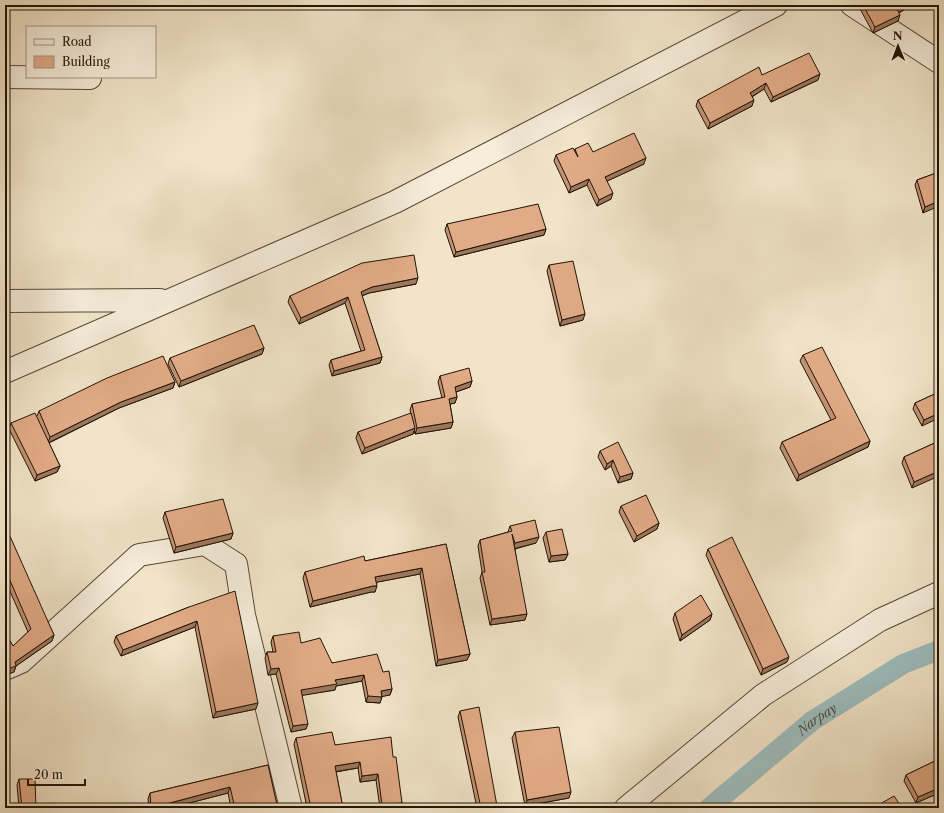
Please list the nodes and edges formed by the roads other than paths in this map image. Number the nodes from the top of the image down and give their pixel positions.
1 (776, 5) edge
2 (852, 5) edge
3 (939, 62) edge
4 (5, 77) edge
5 (26, 77) edge
6 (170, 300) junction
7 (5, 301) edge
8 (5, 372) edge
9 (939, 593) edge
10 (5, 669) edge
11 (291, 808) edge
12 (626, 808) edge

1 - 6 street
2 - 3 street
4 - 5 street
6 - 7 street
6 - 8 street
9 - 12 street
10 - 11 street

